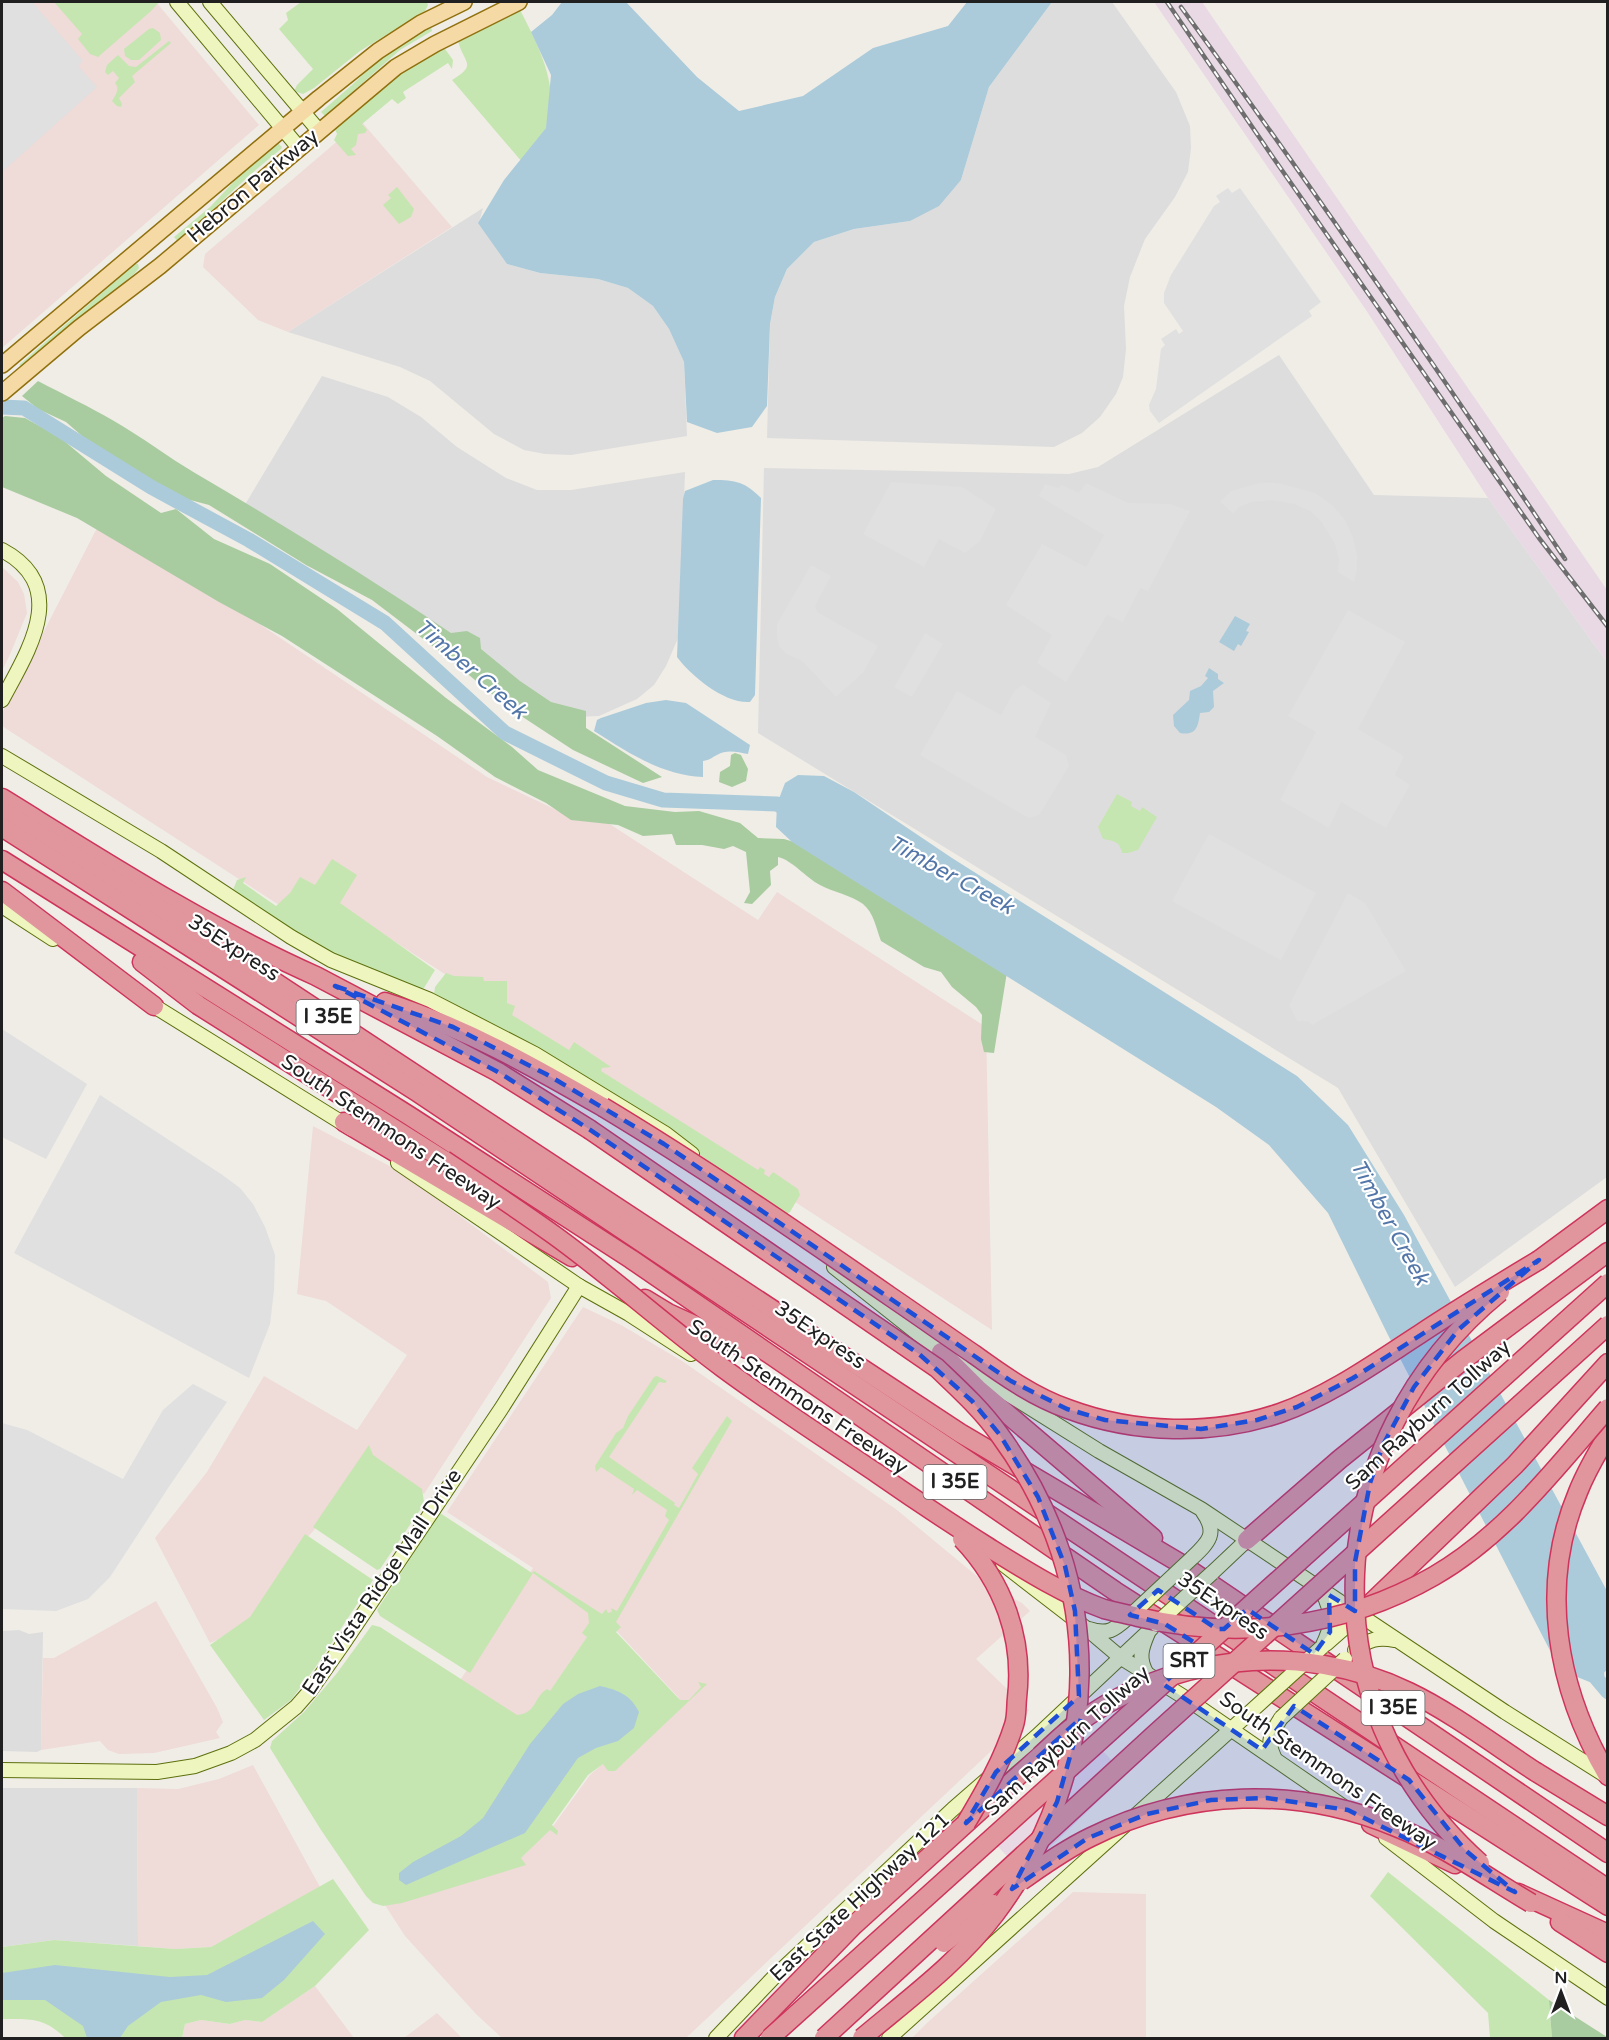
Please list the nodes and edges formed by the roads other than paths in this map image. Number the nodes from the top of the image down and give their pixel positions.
1 (177, 2) edge
2 (210, 2) edge
3 (464, 2) edge
4 (519, 2) edge
5 (440, 14) junction
6 (451, 35) junction
7 (304, 111) junction
8 (282, 129) junction
9 (320, 131) junction
10 (299, 148) junction
11 (4, 363) edge
12 (2, 393) edge
13 (2, 550) edge
14 (2, 700) edge
15 (2, 756) edge
16 (2, 798) edge
17 (2, 811) edge
18 (2, 827) edge
19 (2, 840) edge
20 (2, 862) edge
21 (2, 891) edge
22 (2, 906) edge
23 (125, 907) junction
24 (335, 986) junction
25 (154, 1006) junction
26 (344, 1122) junction
27 (1608, 1209) edge
28 (1608, 1252) edge
29 (1539, 1260) junction
30 (1608, 1283) edge
31 (579, 1286) junction
32 (1608, 1325) edge
33 (941, 1352) junction
34 (1608, 1363) edge
35 (795, 1372) junction
36 (1608, 1408) edge
37 (1608, 1435) edge
38 (1201, 1509) junction
39 (945, 1521) junction
40 (1247, 1540) junction
41 (1185, 1560) junction
42 (1322, 1590) junction
43 (1359, 1615) junction
44 (1087, 1629) junction
45 (1150, 1630) junction
46 (1397, 1641) junction
47 (1322, 1647) junction
48 (1120, 1657) junction
49 (1147, 1674) junction
50 (1092, 1683) junction
51 (1231, 1730) junction
52 (1274, 1757) junction
53 (2, 1770) edge
54 (1608, 1776) edge
55 (1456, 1810) junction
56 (1357, 1816) junction
57 (1608, 1816) edge
58 (966, 1823) junction
59 (1608, 1853) edge
60 (1608, 1889) edge
61 (1531, 1904) junction
62 (1608, 1906) edge
63 (1607, 1929) edge
64 (1608, 1953) edge
65 (1608, 1998) edge
66 (716, 2038) edge
67 (744, 2038) edge
68 (770, 2038) edge
69 (824, 2038) edge
70 (862, 2038) edge
71 (889, 2038) edge

1 - 8 main road
2 - 7 main road
3 - 5 main road, Hebron Parkway
4 - 6 main road, Hebron Parkway
5 - 6 main road
5 - 7 main road, Hebron Parkway
6 - 9 main road, Hebron Parkway
7 - 8 main road, Hebron Parkway
7 - 9 main road
8 - 10 main road
8 - 11 main road, Hebron Parkway
9 - 10 main road, Hebron Parkway
10 - 12 main road, Hebron Parkway
13 - 14 main road
15 - 33 main road
16 - 24 highway
17 - 41 highway, I 35E
18 - 23 highway, 35Express
19 - 23 highway
20 - 35 highway, South Stemmons Freeway / I 35E
20 - 39 highway, bridge
21 - 25 highway
22 - 25 main road, South Stemmons Freeway
23 - 60 highway, 35Express
24 - 29 highway, bridge
24 - 70 highway, bridge
25 - 26 main road, South Stemmons Freeway
26 - 31 main road, South Stemmons Freeway
26 - 35 highway
27 - 29 highway
28 - 40 highway, bridge
29 - 61 highway, bridge
30 - 68 highway, Sam Rayburn Tollway / SRT, bridge
31 - 44 main road, South Stemmons Freeway
31 - 53 main road, East Vista Ridge Mall Drive
32 - 69 highway, SRT, bridge
33 - 38 main road
33 - 41 highway
34 - 43 highway
35 - 55 highway, South Stemmons Freeway / I 35E
36 - 39 highway, bridge
37 - 54 highway
38 - 40 main road
38 - 41 main road
39 - 58 highway, bridge
40 - 42 main road
40 - 45 main road, East State Highway 121, bridge
41 - 44 main road, bridge
41 - 59 highway, I 35E
42 - 43 main road
42 - 47 main road
43 - 46 main road
43 - 47 main road
44 - 48 main road, South Stemmons Freeway
44 - 50 main road
45 - 48 main road, East State Highway 121
45 - 49 main road
46 - 52 main road, bridge
46 - 54 main road
47 - 51 main road, bridge
48 - 49 main road, South Stemmons Freeway
48 - 50 main road, East State Highway 121
49 - 51 main road, South Stemmons Freeway
50 - 66 main road, East State Highway 121
51 - 52 main road, South Stemmons Freeway
51 - 71 main road
52 - 56 main road, South Stemmons Freeway
55 - 62 highway, South Stemmons Freeway / I 35E
55 - 63 highway
56 - 63 highway
56 - 65 main road, South Stemmons Freeway
57 - 58 highway, bridge
58 - 67 highway
61 - 64 highway
61 - 69 highway, bridge

